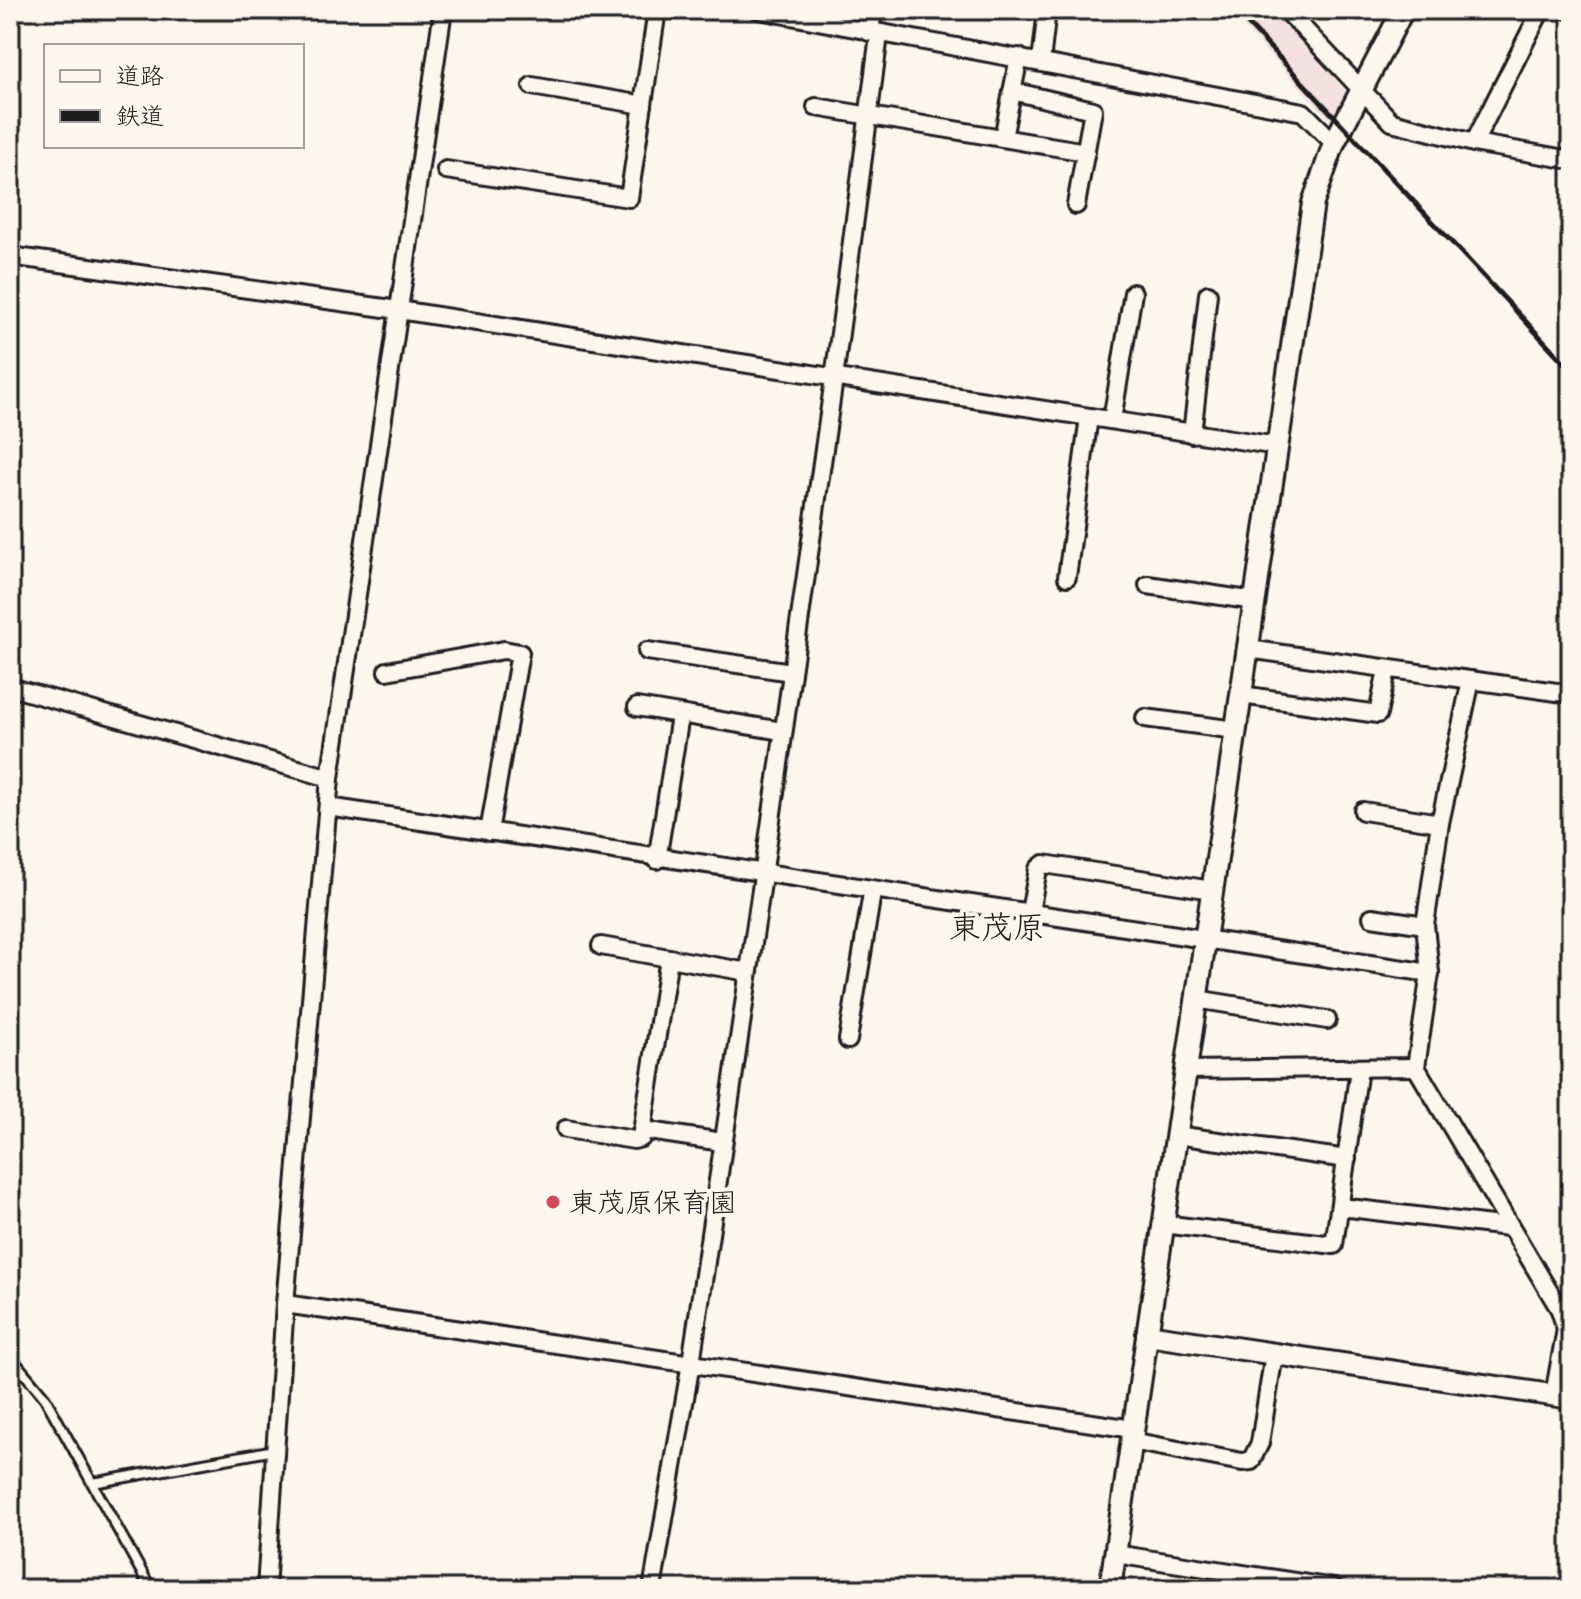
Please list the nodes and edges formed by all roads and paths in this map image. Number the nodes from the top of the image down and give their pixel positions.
1 (443, 10) edge
2 (657, 10) edge
3 (759, 10) edge
4 (874, 10) edge
5 (1047, 10) edge
6 (1286, 10) edge
7 (1403, 10) edge
8 (1541, 10) edge
9 (1550, 10) edge
10 (1571, 15) edge
11 (874, 33) junction
12 (1019, 57) junction
13 (1041, 62) junction
14 (532, 86) dead end
15 (1012, 91) junction
16 (1361, 92) junction
17 (643, 105) junction
18 (816, 107) dead end
19 (869, 116) junction
20 (1003, 138) junction
21 (1334, 143) junction
22 (1474, 143) junction
23 (1086, 152) junction
24 (1571, 160) edge
25 (446, 170) dead end
26 (1076, 205) dead end
27 (10, 256) edge
28 (1133, 293) dead end
29 (1208, 294) dead end
30 (399, 310) junction
31 (834, 379) junction
32 (1089, 417) junction
33 (1112, 420) junction
34 (1192, 434) junction
35 (1277, 446) junction
36 (1067, 577) dead end
37 (1148, 585) dead end
38 (1255, 601) junction
39 (1248, 649) junction
40 (647, 651) dead end
41 (1387, 670) junction
42 (387, 671) dead end
43 (792, 672) junction
44 (1471, 680) junction
45 (10, 687) edge
46 (1571, 694) edge
47 (1241, 695) junction
48 (637, 707) dead end
49 (680, 716) junction
50 (1145, 718) dead end
51 (1236, 730) junction
52 (782, 731) junction
53 (330, 778) junction
54 (328, 807) junction
55 (1363, 811) dead end
56 (1440, 823) junction
57 (489, 832) junction
58 (657, 860) junction
59 (763, 876) junction
60 (1212, 890) junction
61 (872, 893) junction
62 (1030, 912) junction
63 (1372, 917) dead end
64 (1425, 925) junction
65 (1205, 940) junction
66 (601, 946) dead end
67 (669, 958) junction
68 (748, 972) junction
69 (1430, 973) junction
70 (1196, 999) junction
71 (1327, 1020) dead end
72 (848, 1040) dead end
73 (1416, 1067) junction
74 (1359, 1069) junction
75 (1186, 1070) junction
76 (566, 1129) dead end
77 (643, 1130) junction
78 (1176, 1135) junction
79 (722, 1142) junction
80 (1347, 1159) junction
81 (1341, 1207) junction
82 (1163, 1224) junction
83 (1508, 1227) junction
84 (285, 1304) junction
85 (1147, 1335) junction
86 (1274, 1354) junction
87 (10, 1356) edge
88 (691, 1363) junction
89 (1563, 1397) edge
90 (1132, 1435) junction
91 (275, 1450) junction
92 (93, 1483) junction
93 (1115, 1554) junction
94 (1334, 1588) edge
95 (151, 1589) edge
96 (266, 1589) edge
97 (652, 1589) edge
98 (1110, 1589) edge

1 - 30 street
2 - 17 street
3 - 11 street
4 - 11 street
5 - 13 street
6 - 16 street
7 - 16 street
8 - 22 street
9 - 10 lane
11 - 12 street
11 - 19 street
12 - 13 street
12 - 15 street
13 - 21 street
14 - 17 street
15 - 20 street
15 - 23 street
16 - 21 street
16 - 22 street
17 - 25 street
18 - 19 street
19 - 20 street
19 - 31 street
20 - 23 street
21 - 35 street
22 - 24 street
23 - 26 street
27 - 30 street
28 - 33 street
29 - 34 street
30 - 31 street
30 - 53 street
31 - 32 street
31 - 43 street
32 - 33 street
32 - 36 street
33 - 34 street
34 - 35 street
35 - 38 street
37 - 38 street
38 - 39 street
39 - 41 street
39 - 47 street
40 - 43 street
41 - 44 street
41 - 47 street
42 - 57 street
43 - 52 street
44 - 46 street
44 - 56 street
45 - 53 street
47 - 51 street
48 - 49 street
49 - 52 street
49 - 58 street
50 - 51 street
51 - 60 street
52 - 59 street
53 - 54 street
54 - 57 street
54 - 84 street
55 - 56 street
56 - 64 street
57 - 58 street
58 - 59 street
59 - 61 street
59 - 68 street
60 - 62 street
60 - 65 street
61 - 62 street
61 - 72 street
62 - 65 street
63 - 64 street
64 - 69 street
65 - 69 street
65 - 70 street
66 - 67 street
67 - 68 street
67 - 77 street
68 - 79 street
69 - 73 street
70 - 71 street
70 - 75 street
73 - 74 street
73 - 83 street
74 - 75 street
74 - 80 street
75 - 78 street
76 - 77 street
77 - 79 street
78 - 80 street
78 - 82 street
79 - 88 street
80 - 81 street
81 - 82 street
81 - 83 street
82 - 85 street
83 - 89 street
84 - 88 street
84 - 91 street
85 - 86 street
85 - 90 street
86 - 89 street
86 - 90 street
87 - 92 lane
88 - 90 street
88 - 97 street
90 - 93 street
91 - 92 lane
91 - 96 street
92 - 95 lane
93 - 94 street
93 - 98 street

